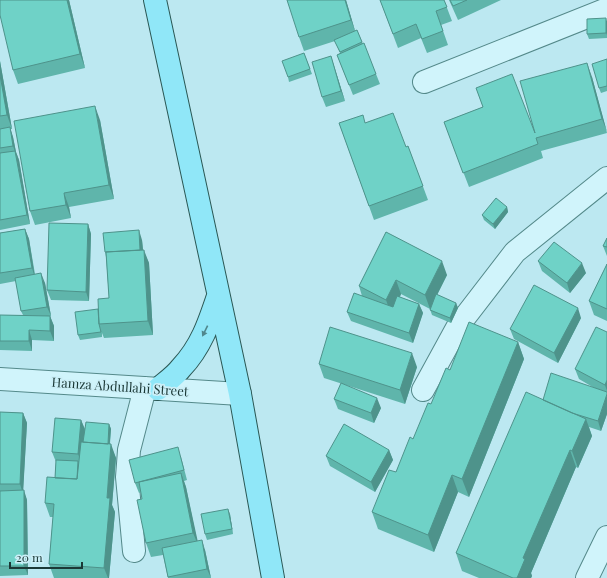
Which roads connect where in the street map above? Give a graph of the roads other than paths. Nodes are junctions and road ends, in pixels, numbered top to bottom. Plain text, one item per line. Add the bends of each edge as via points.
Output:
1 (155, 0) edge
2 (607, 9) edge
3 (424, 82) dead end
4 (607, 178) edge
5 (219, 295) junction
6 (0, 379) edge
7 (152, 388) junction
8 (423, 390) dead end
9 (240, 394) junction
10 (607, 537) edge
11 (134, 551) dead end
12 (274, 578) edge
13 (587, 578) edge

1 - 5 main road
2 - 3 street
4 - 8 street via 515,252 458,326
5 -> 7 main road via 208,327 196,349 181,368
5 - 9 main road
6 - 7 street, Hamza Abdullahi Street
7 - 9 street, Hamza Abdullahi Street
7 - 11 street via 129,450 127,477
9 - 12 main road
10 - 13 street

